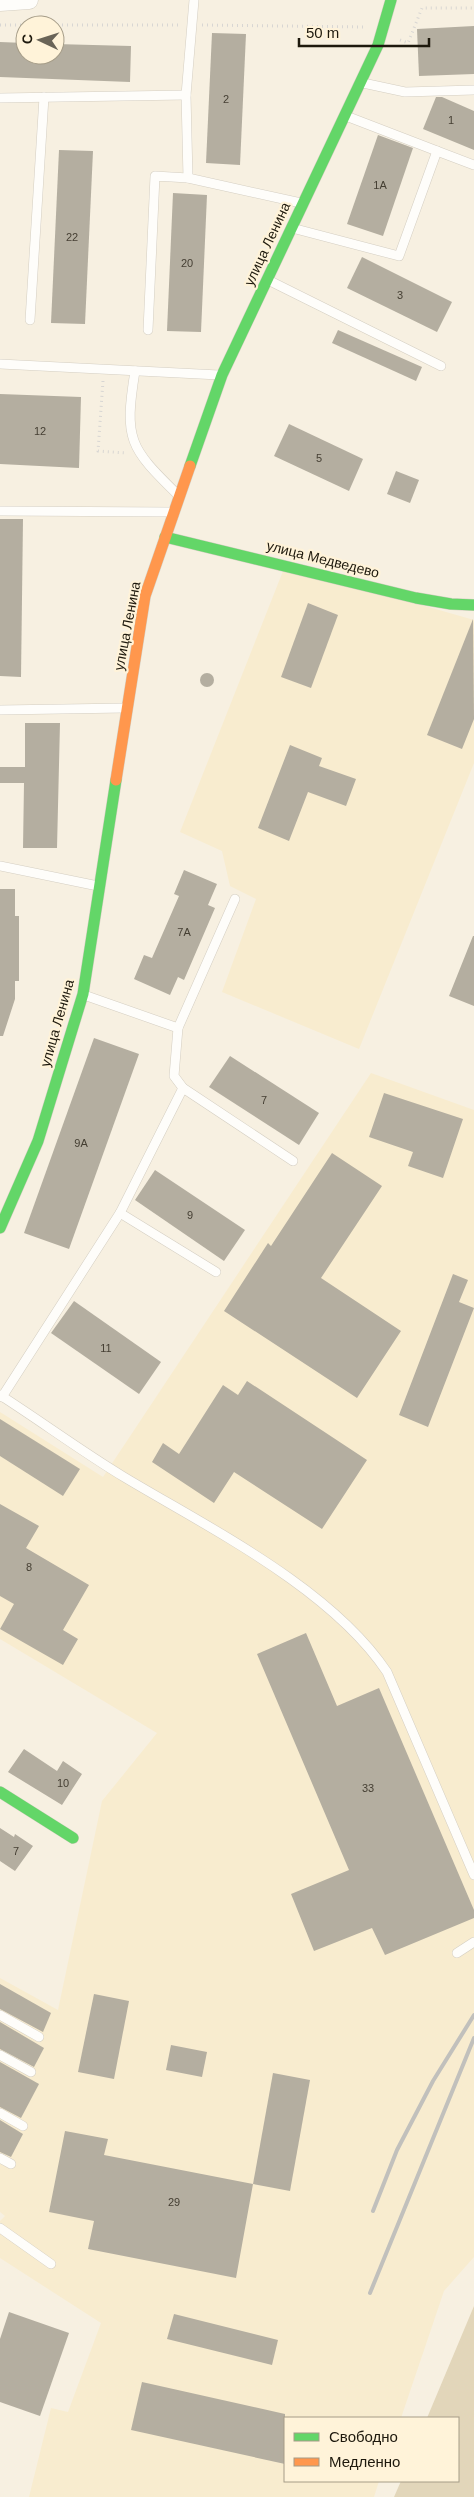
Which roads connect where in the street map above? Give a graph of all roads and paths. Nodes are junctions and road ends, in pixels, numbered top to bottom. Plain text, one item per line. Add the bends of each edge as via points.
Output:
1 (23, 0) edge
2 (29, 0) edge
3 (194, 0) edge
4 (391, 0) edge
5 (0, 2) edge
6 (474, 8) edge
7 (0, 25) edge
8 (15, 25) edge
9 (65, 25) edge
10 (192, 25) junction
11 (382, 34) junction
12 (360, 83) junction
13 (474, 90) edge
14 (186, 95) junction
15 (44, 97) junction
16 (0, 98) edge
17 (345, 116) junction
18 (436, 151) junction
19 (474, 164) edge
20 (188, 178) junction
21 (303, 203) junction
22 (292, 228) junction
23 (268, 280) junction
24 (30, 320) dead end
25 (148, 330) dead end
26 (0, 364) edge
27 (441, 366) dead end
28 (103, 369) junction
29 (134, 371) junction
30 (222, 376) junction
31 (139, 454) junction
32 (180, 497) junction
33 (0, 511) edge
34 (174, 512) junction
35 (166, 537) junction
36 (474, 605) edge
37 (128, 708) junction
38 (0, 710) edge
39 (0, 866) edge
40 (98, 886) junction
41 (234, 899) dead end
42 (83, 994) junction
43 (178, 1028) junction
44 (183, 1088) junction
45 (293, 1161) dead end
46 (120, 1213) junction
47 (0, 1228) edge
48 (216, 1272) dead end
49 (1, 1396) edge
50 (0, 1792) edge
51 (73, 1838) dead end
52 (474, 1875) edge
53 (474, 1942) edge
54 (457, 1953) dead end
55 (0, 2015) edge
56 (39, 2037) dead end
57 (0, 2055) edge
58 (31, 2072) dead end
59 (0, 2113) edge
60 (23, 2126) dead end
61 (0, 2158) edge
62 (11, 2164) dead end
63 (0, 2228) edge
64 (51, 2264) dead end

1 - 2 street
1 - 5 street
3 - 10 lane
4 - 11 street, улица Ленина
6 - 11 path via 422,8 408,43
7 - 8 path
9 - 10 path
10 - 11 path via 363,27
10 - 14 lane
11 - 12 street, улица Ленина
12 - 13 lane via 405,92
12 - 17 street, улица Ленина
14 - 15 lane
14 - 20 lane
15 - 16 lane
15 - 24 lane
17 - 18 lane
17 - 21 street, улица Ленина
18 - 19 lane
18 - 22 lane via 399,256
20 - 21 lane
20 - 25 lane via 155,176
21 - 22 street, улица Ленина
22 - 23 street, улица Ленина
23 - 27 lane
23 - 30 street, улица Ленина
26 - 28 lane
28 - 29 lane
28 - 31 path via 98,451
29 - 30 lane
29 - 31 lane via 129,406 131,434
30 - 32 street, улица Ленина
31 - 32 lane
32 - 34 street, улица Ленина
33 - 34 lane
34 - 35 street, улица Ленина
35 - 36 street, улица Медведево via 416,598
35 - 37 street, улица Ленина via 145,596
37 - 38 lane
37 - 40 street, улица Ленина
39 - 40 lane
40 - 42 street, улица Ленина
41 - 43 lane
42 - 43 lane
42 - 47 street, улица Ленина via 38,1141
43 - 44 lane via 174,1076
44 - 45 lane
44 - 46 lane
46 - 48 lane
46 - 49 lane
49 - 52 lane via 122,1476 233,1541 291,1580 359,1638 387,1672
50 - 51 street
53 - 54 lane
55 - 56 lane
57 - 58 lane
59 - 60 lane
61 - 62 lane
63 - 64 lane

